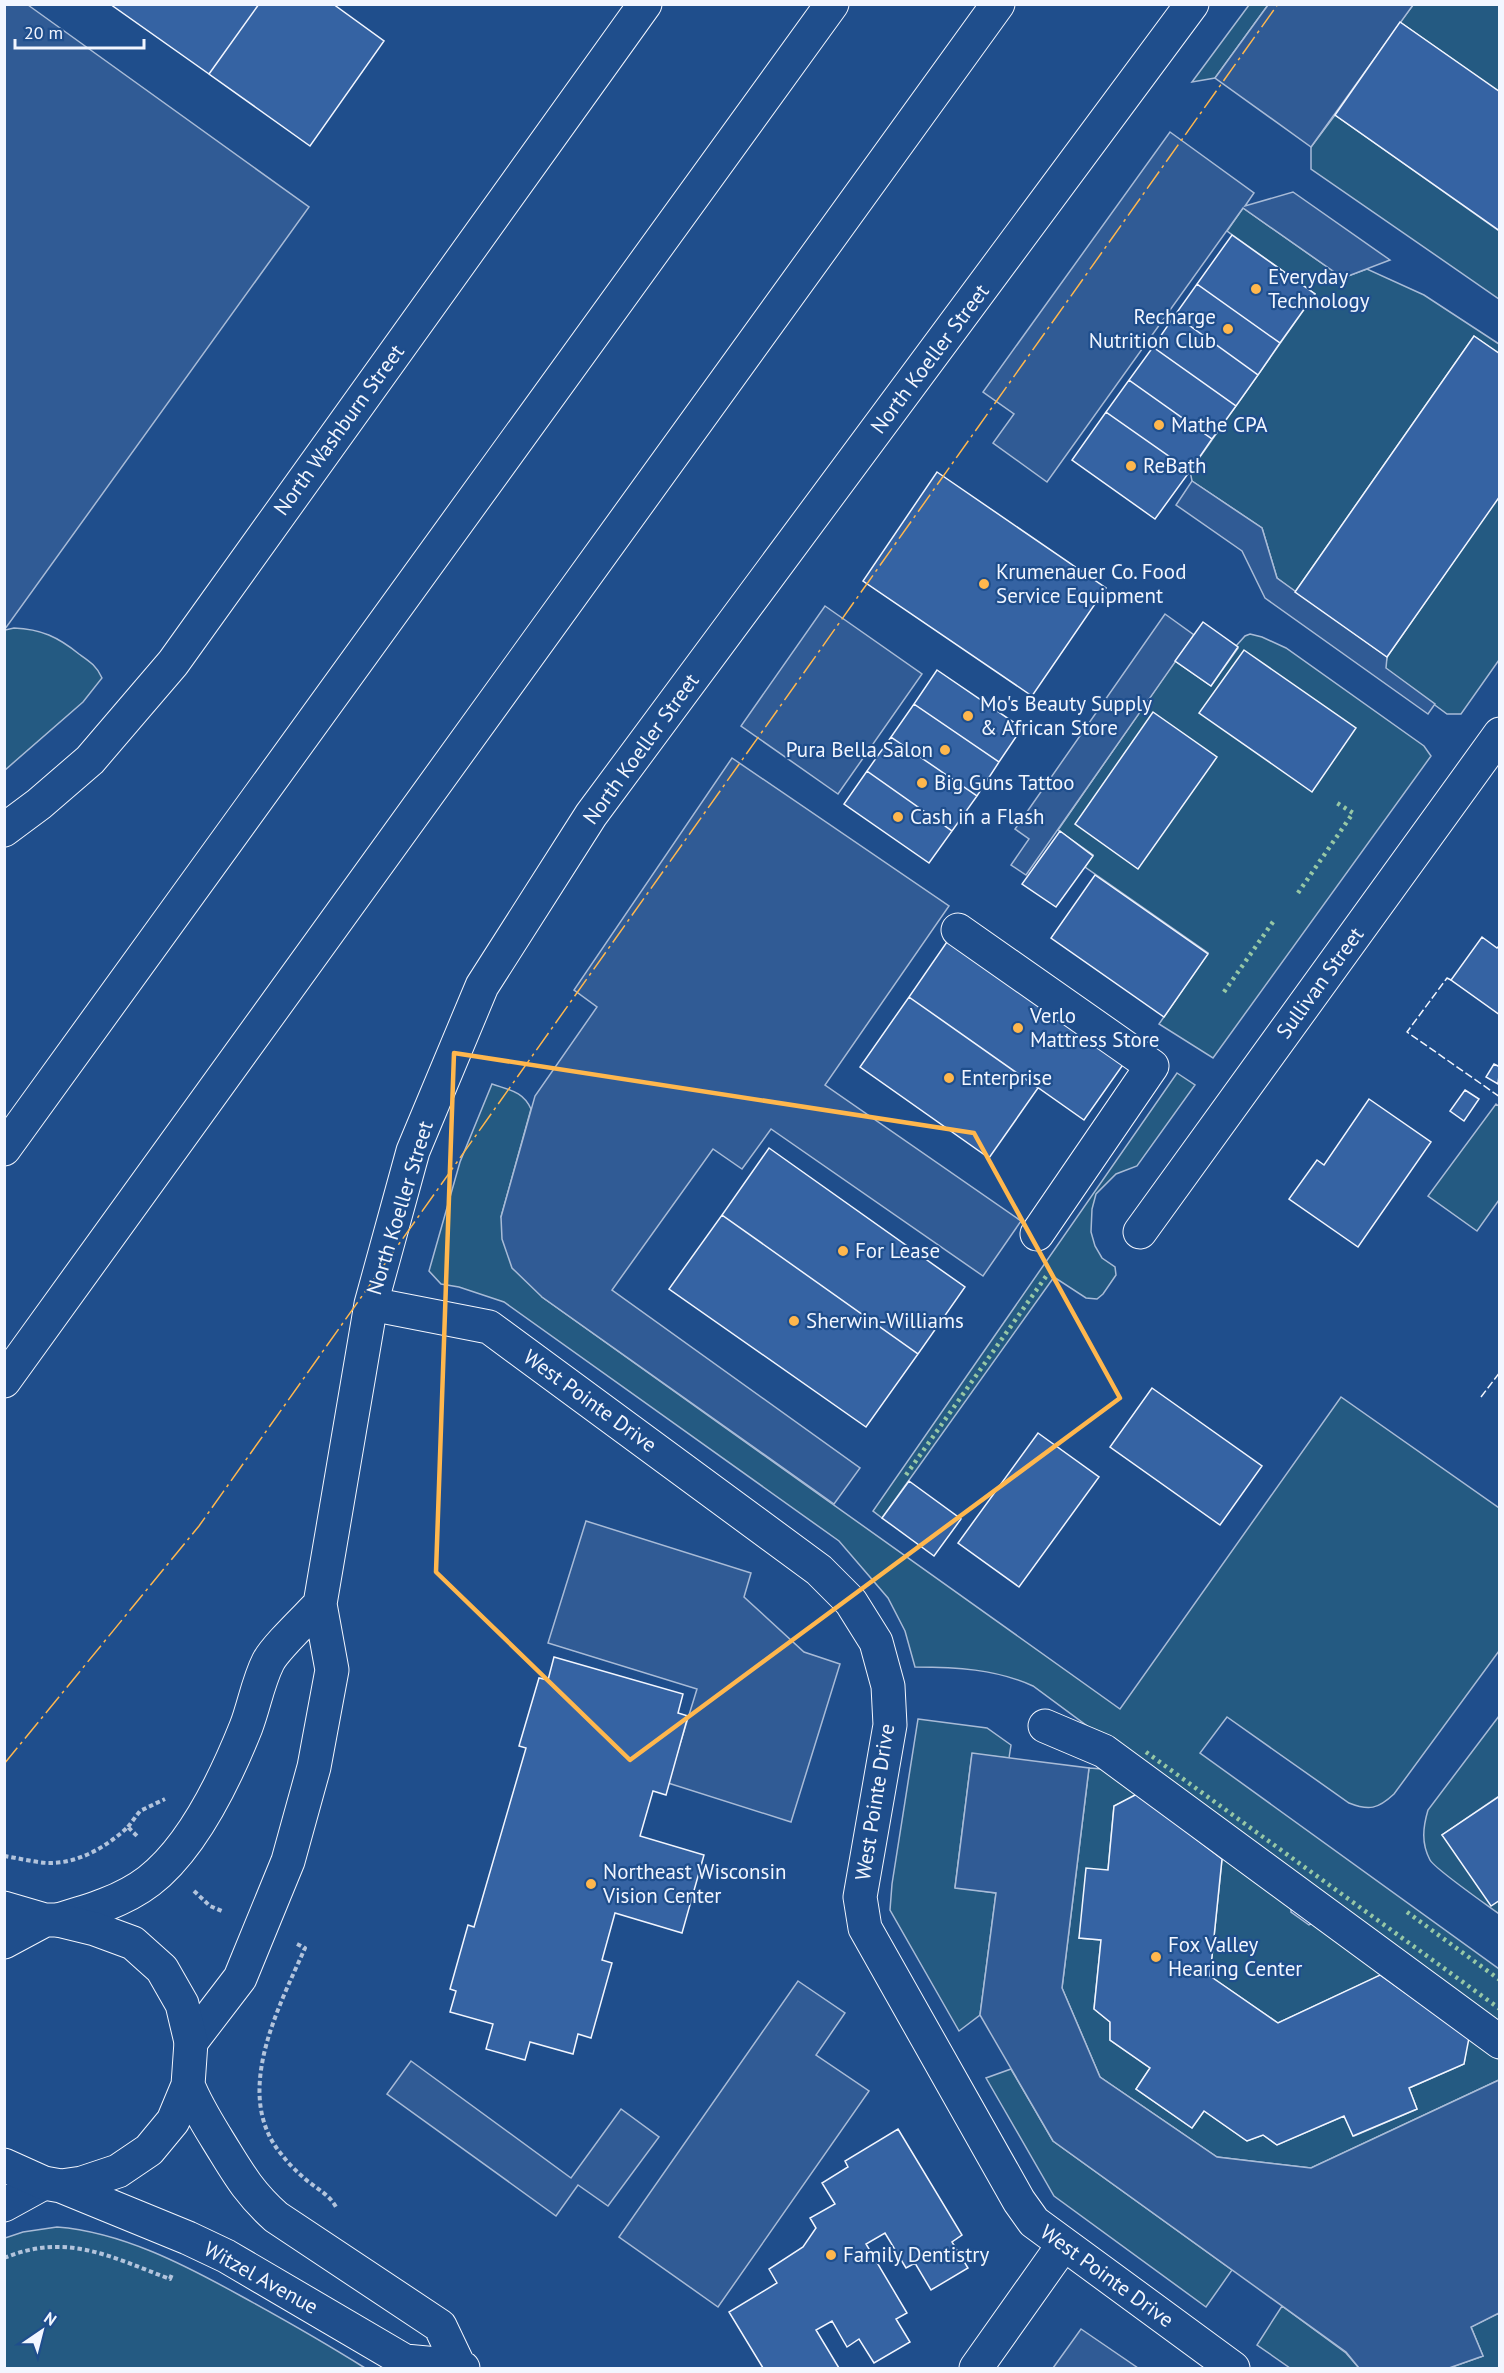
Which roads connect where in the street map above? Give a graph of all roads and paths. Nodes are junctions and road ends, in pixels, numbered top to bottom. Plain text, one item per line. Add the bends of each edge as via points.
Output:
1 (645, 4) edge
2 (832, 4) edge
3 (998, 4) edge
4 (1192, 4) edge
5 (1500, 734) edge
6 (4, 830) edge
7 (958, 930) dead end
8 (4, 1149) edge
9 (1140, 1232) dead end
10 (1037, 1234) dead end
11 (371, 1304) junction
12 (4, 1381) edge
13 (320, 1604) junction
14 (1046, 1726) dead end
15 (142, 1842) dead end
16 (4, 1856) edge
17 (187, 1885) dead end
18 (4, 1908) edge
19 (227, 1914) dead end
20 (51, 1920) junction
21 (289, 1941) dead end
22 (4, 1942) edge
23 (191, 2042) junction
24 (1500, 2042) edge
25 (188, 2085) junction
26 (4, 2165) edge
27 (53, 2185) junction
28 (333, 2200) dead end
29 (4, 2205) edge
30 (1063, 2245) junction
31 (4, 2258) edge
32 (170, 2279) dead end
33 (461, 2367) edge
34 (976, 2368) edge
35 (1233, 2368) edge

1 - 6 main road, North Washburn Street via 174,663 90,760
2 - 8 main road
3 - 12 main road
4 - 11 main road, North Koeller Street via 591,815 482,986 413,1151
5 - 9 main road, Sullivan Street
7 - 10 main road via 1152,1066
11 - 13 main road, North Koeller Street
11 - 30 main road, West Pointe Drive via 489,1327 819,1570 851,1602 876,1642 888,1686 890,1725 860,1897 865,1928 1019,2201 1034,2222
13 - 20 main road via 268,1660 227,1769 191,1834 172,1858 130,1893 88,1912
13 - 23 main road, North Koeller Street via 332,1670 314,1767 288,1861 240,1978
14 - 24 main road via 1104,1751
15 - 16 path via 128,1827 94,1852 67,1860 48,1863
17 - 19 path via 210,1906
18 - 20 main road
20 - 22 main road
20 - 23 main road via 133,1943 162,1970 182,2004
21 - 28 path via 305,1948 264,2047 259,2076 264,2123 279,2152
23 - 25 main road
25 - 27 main road via 173,2121 149,2150 118,2171 82,2183
25 - 33 main road, Witzel Avenue via 199,2113 256,2199 276,2217 440,2326
26 - 27 main road, Witzel Avenue
27 - 29 main road
27 - 33 main road, Witzel Avenue via 226,2256 405,2361
30 - 34 main road
30 - 35 main road, West Pointe Drive
31 - 32 path via 31,2248 67,2246 91,2250

